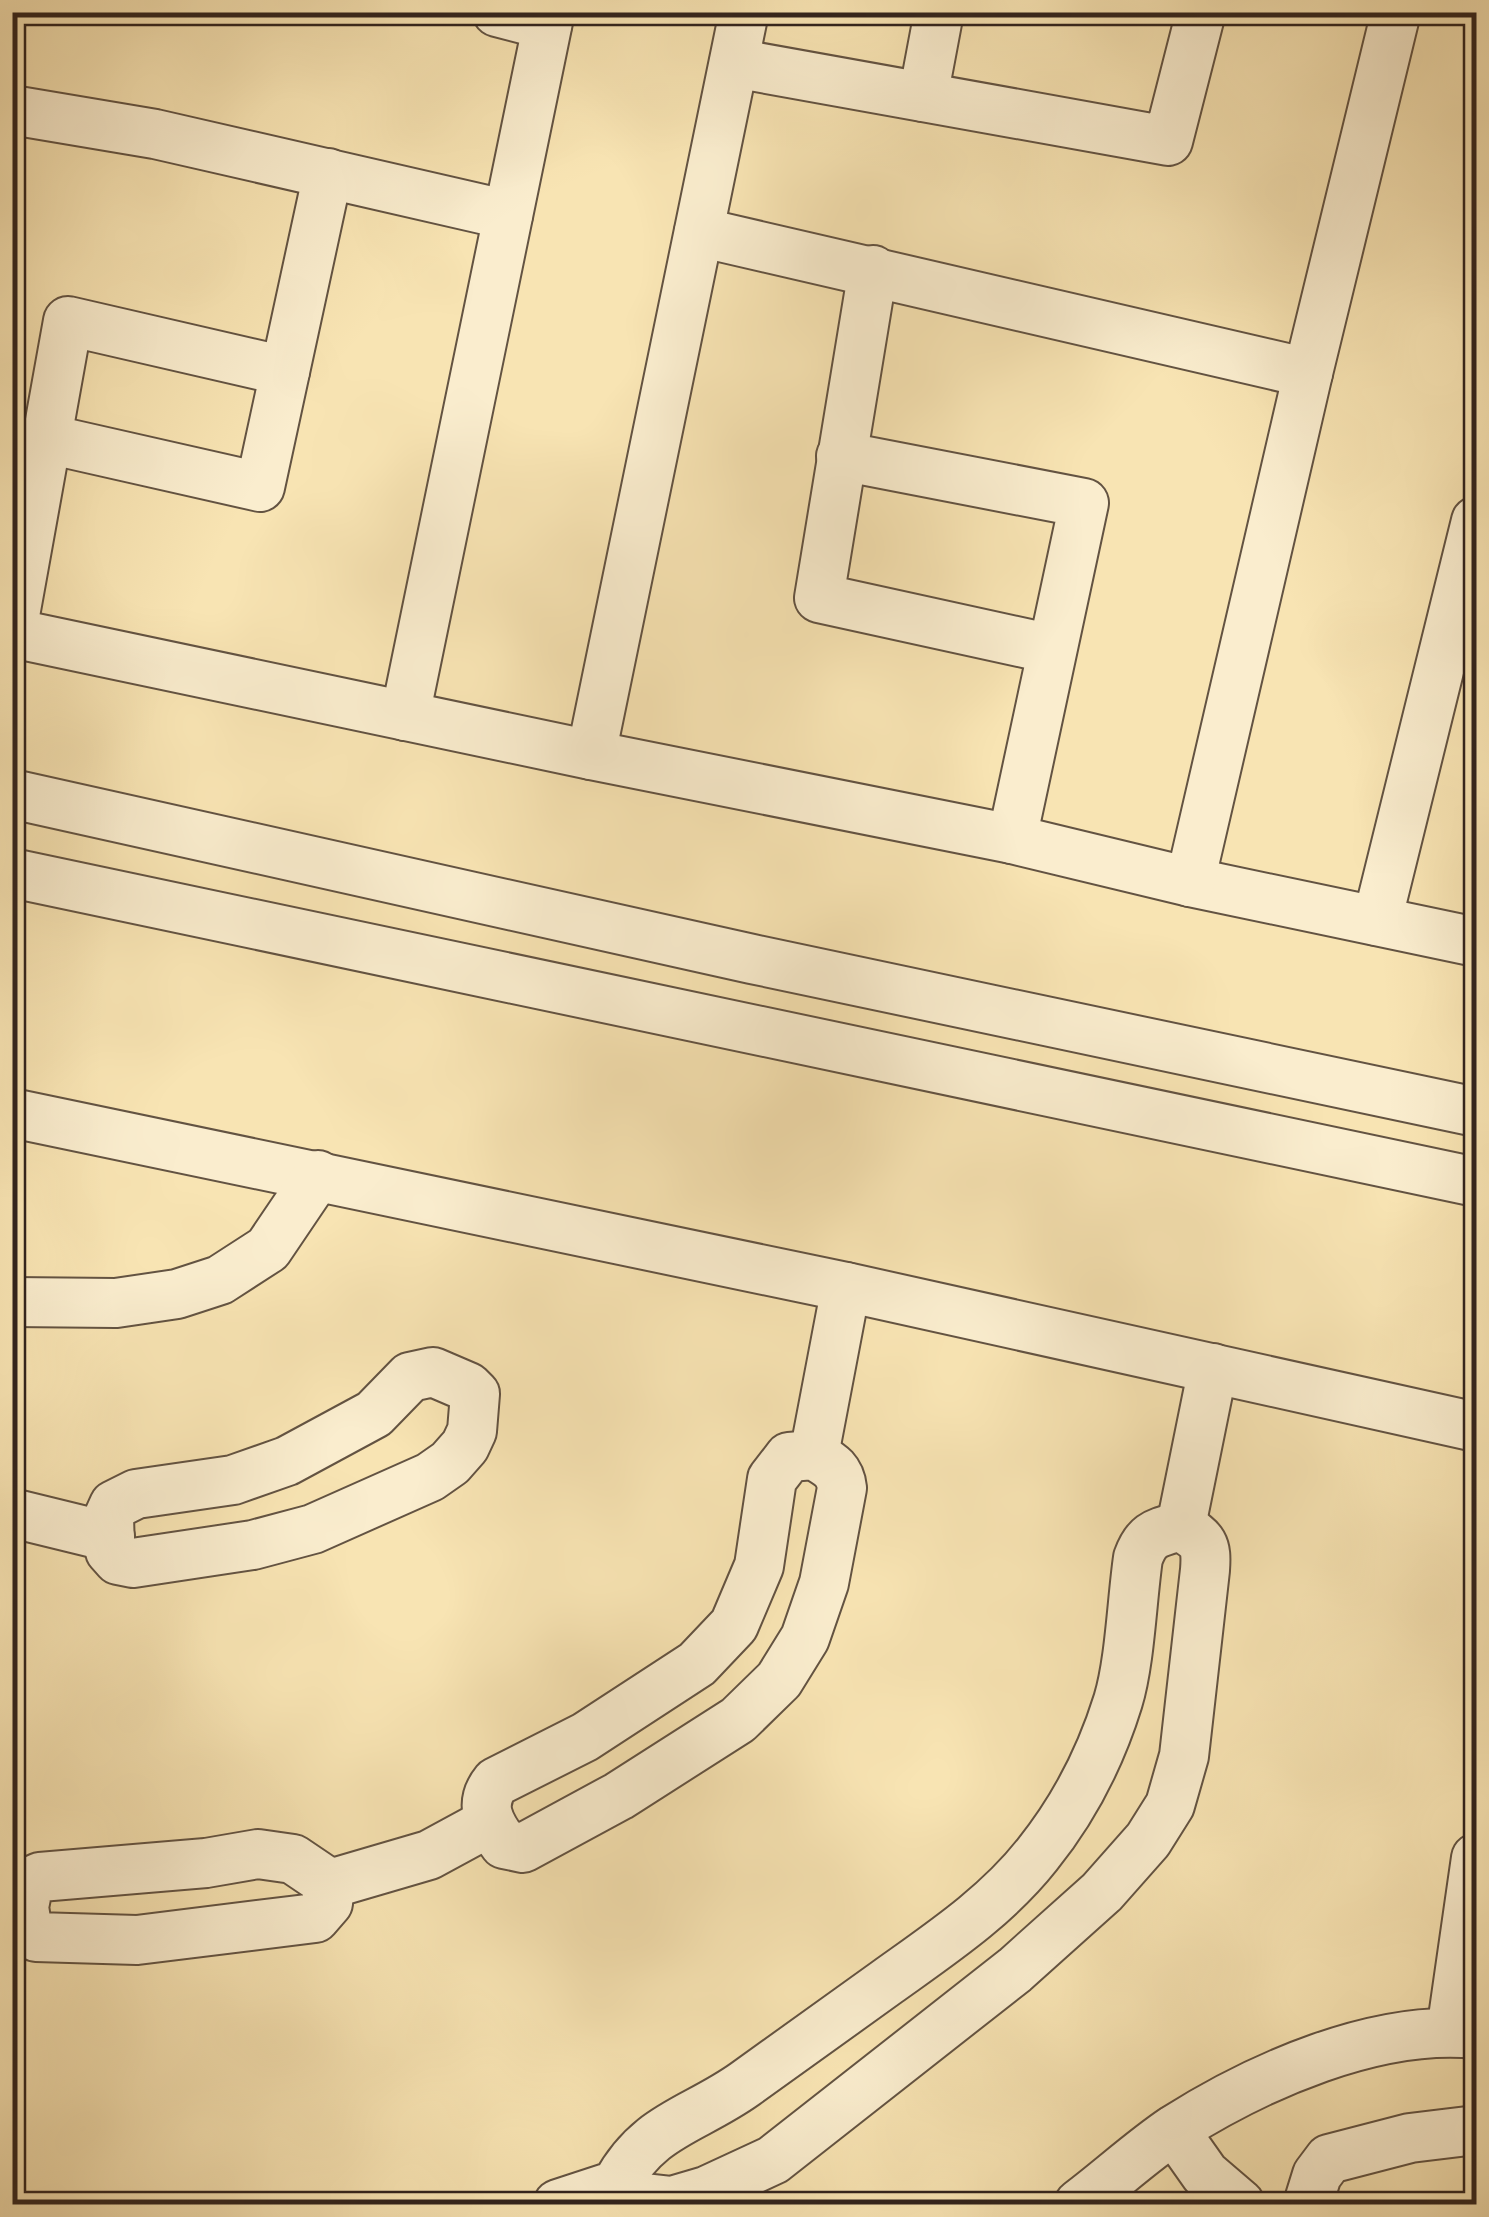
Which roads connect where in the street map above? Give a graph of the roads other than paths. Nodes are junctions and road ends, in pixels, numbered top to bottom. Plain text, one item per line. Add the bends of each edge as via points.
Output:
1 (496, 12) edge
2 (744, 12) edge
3 (940, 12) edge
4 (1201, 12) edge
5 (1396, 12) edge
6 (548, 19) edge
7 (734, 63) junction
8 (923, 97) junction
9 (12, 110) edge
10 (328, 173) junction
11 (508, 215) junction
12 (699, 232) junction
13 (873, 270) junction
14 (285, 371) junction
15 (1308, 372) junction
16 (48, 439) junction
17 (840, 456) junction
18 (1476, 521) edge
19 (12, 632) edge
20 (1052, 649) junction
21 (404, 716) junction
22 (591, 755) junction
23 (12, 794) edge
24 (1012, 840) junction
25 (12, 873) edge
26 (1190, 882) junction
27 (1377, 921) junction
28 (1476, 942) edge
29 (1476, 1112) edge
30 (12, 1113) edge
31 (318, 1176) junction
32 (1476, 1182) edge
33 (846, 1287) junction
34 (12, 1302) edge
35 (1213, 1368) junction
36 (1476, 1427) edge
37 (814, 1454) junction
38 (12, 1512) edge
39 (1181, 1526) junction
40 (110, 1536) junction
41 (488, 1822) junction
42 (1476, 1858) edge
43 (330, 1884) junction
44 (18, 1906) edge
45 (969, 1924) junction
46 (1015, 1970) junction
47 (1464, 2033) edge
48 (1174, 2130) junction
49 (1476, 2130) edge
50 (616, 2185) junction
51 (558, 2204) edge
52 (1079, 2204) edge
53 (1240, 2204) edge
54 (1308, 2204) edge

1 - 6 street
2 - 7 street
3 - 8 street
4 - 8 street via 1168,141
5 - 15 street
6 - 11 street
7 - 8 street
7 - 12 street
9 - 10 street
10 - 11 street
10 - 14 street
11 - 21 street
12 - 13 street
12 - 22 street
13 - 15 street
13 - 17 street
14 - 16 street via 260,487
14 - 16 street via 68,321
15 - 26 street
16 - 19 street
17 - 20 street via 819,598
17 - 20 street via 1084,502
18 - 27 street
19 - 21 street
20 - 24 street
21 - 22 street
22 - 24 street
23 - 29 street
24 - 26 street
25 - 32 street
26 - 27 street
27 - 28 street
30 - 31 street
31 - 33 street
31 - 34 street via 268,1249 220,1280 116,1303
33 - 35 street
33 - 37 street
35 - 36 street
35 - 39 street
37 - 41 street via 790,1457 772,1479 760,1566 734,1626 697,1664 584,1737 496,1782 486,1797
37 - 41 street via 835,1468 842,1488 824,1583 805,1638 779,1680 738,1720 523,1848 504,1844
38 - 40 street
39 - 45 street via 1144,1542 1119,1697 1074,1800 1035,1858
39 - 46 street via 1201,1540 1206,1553 1184,1756 1170,1805 1102,1892
40 - 40 street via 110,1551 133,1563 253,1546 312,1529 450,1463 472,1431 475,1394 433,1372 419,1373 374,1414 287,1460 234,1480 136,1494 114,1505
41 - 43 street via 428,1855
42 - 47 street
43 - 44 street via 293,1859 258,1854 40,1876 29,1882
43 - 44 street via 328,1903 314,1918 137,1940 36,1938
45 - 46 street
45 - 50 street via 732,2093 662,2130 628,2162
46 - 50 street via 773,2160 672,2201
47 - 48 street via 1398,2038 1324,2056 1263,2080
48 - 52 street
48 - 53 street via 1205,2174
49 - 54 street via 1328,2159
50 - 51 street

